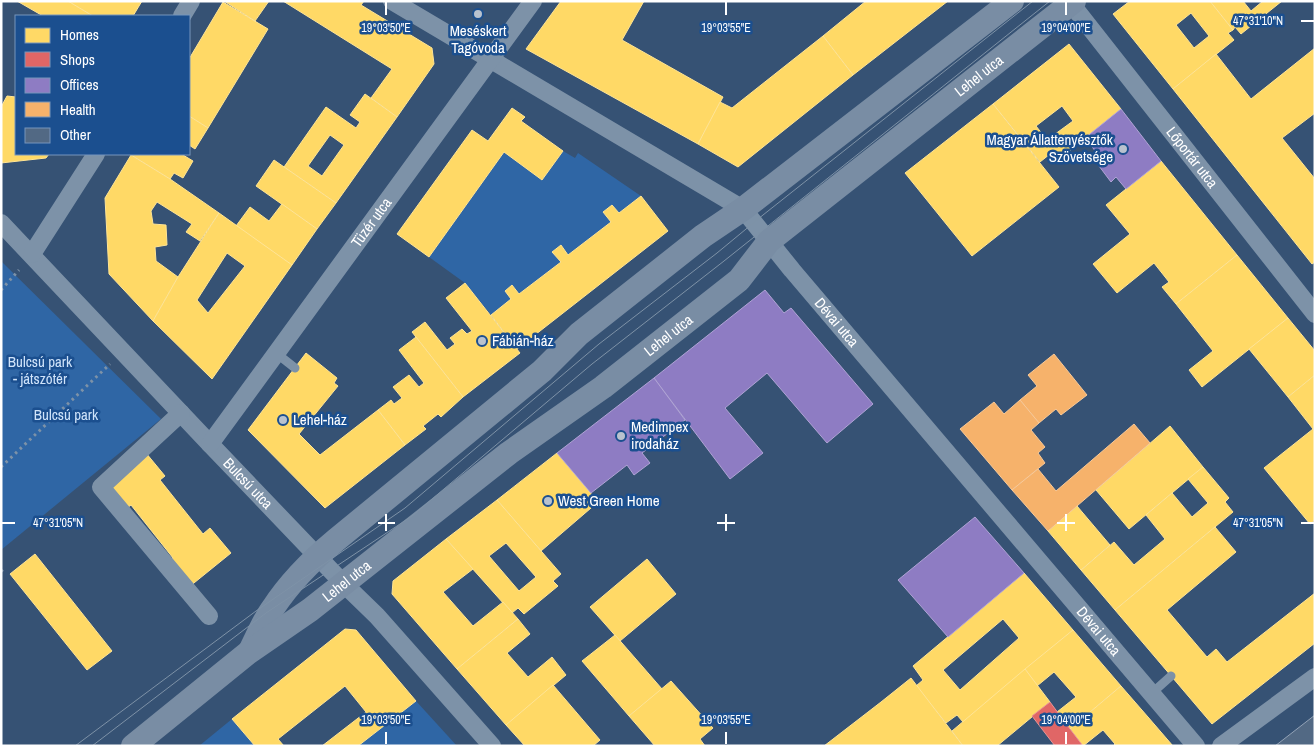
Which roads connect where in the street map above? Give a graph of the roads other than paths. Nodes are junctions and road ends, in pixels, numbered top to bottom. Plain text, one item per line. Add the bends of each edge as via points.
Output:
1 (191, 1) edge
2 (392, 1) edge
3 (533, 1) edge
4 (1012, 1) edge
5 (1071, 2) edge
6 (183, 15) edge
7 (489, 60) junction
8 (95, 155) edge
9 (743, 209) junction
10 (1, 223) edge
11 (769, 241) junction
12 (32, 254) junction
13 (1311, 302) edge
14 (276, 353) junction
15 (295, 368) dead end
16 (181, 413) junction
17 (210, 444) junction
18 (317, 556) junction
19 (343, 584) junction
20 (209, 616) dead end
21 (249, 652) junction
22 (1171, 676) dead end
23 (1315, 676) edge
24 (1152, 693) junction
25 (133, 746) edge
26 (492, 746) edge
27 (1196, 746) edge
28 (1221, 746) edge

1 - 6 street
2 - 7 street, Dévai utca
3 - 7 street, Tüzér utca
4 - 9 main road, Lehel utca
5 - 11 main road, Lehel utca
5 - 13 street, Lőportár utca
7 - 9 street, Dévai utca
7 - 14 street, Tüzér utca
8 - 12 street
9 - 11 street, Dévai utca
9 - 18 main road, Lehel utca via 703,236 579,334 542,371
10 - 12 street, Bulcsú utca
11 - 19 main road, Lehel utca via 739,280
11 - 24 street, Dévai utca
12 - 16 street, Bulcsú utca
14 - 15 lane
14 - 17 street, Tüzér utca
16 - 17 street, Bulcsú utca
16 - 20 street via 101,487
17 - 18 street, Bulcsú utca
18 - 19 street, Bulcsú utca
18 - 21 main road, Lehel utca via 285,591
19 - 21 main road, Lehel utca
19 - 26 street, Bulcsú utca via 377,616
21 - 25 main road, Lehel utca
22 - 24 lane
23 - 28 street
24 - 27 street, Dévai utca

